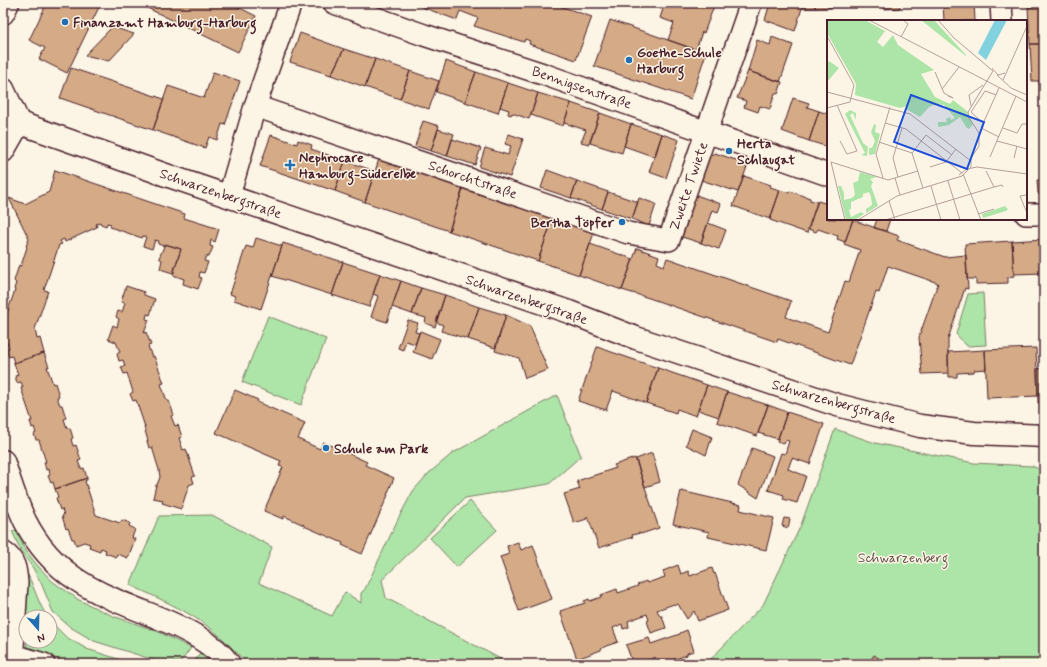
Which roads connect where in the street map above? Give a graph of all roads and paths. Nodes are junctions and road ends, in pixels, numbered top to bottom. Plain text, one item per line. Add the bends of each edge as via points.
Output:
1 (291, 3) edge
2 (334, 3) edge
3 (751, 3) edge
4 (1001, 3) edge
5 (5, 4) edge
6 (3, 13) edge
7 (1002, 20) edge
8 (3, 89) edge
9 (255, 106) junction
10 (11, 120) edge
11 (708, 131) junction
12 (3, 151) edge
13 (827, 174) edge
14 (229, 196) junction
15 (1027, 214) edge
16 (1044, 214) edge
17 (669, 240) joint
18 (1044, 436) edge
19 (3, 461) edge
20 (8, 556) edge
21 (12, 659) edge
22 (44, 664) edge
23 (229, 664) edge

1 - 9 street
2 - 11 street, Bennigsenstraße
3 - 11 street, Zweite Twiete
4 - 7 street
5 - 6 street
8 - 10 street
9 - 14 street
9 - 17 street, Schorchtstraße via 628,233
10 - 12 street
10 - 14 street, Schwarzenbergstraße
11 - 13 street, Bennigsenstraße
11 - 17 street, Zweite Twiete
14 - 18 street, Schwarzenbergstraße via 837,405 920,426 974,433
15 - 16 street
19 - 23 street via 26,522 55,563 91,589 185,630 216,650
20 - 21 street via 16,570 17,583
21 - 22 street

